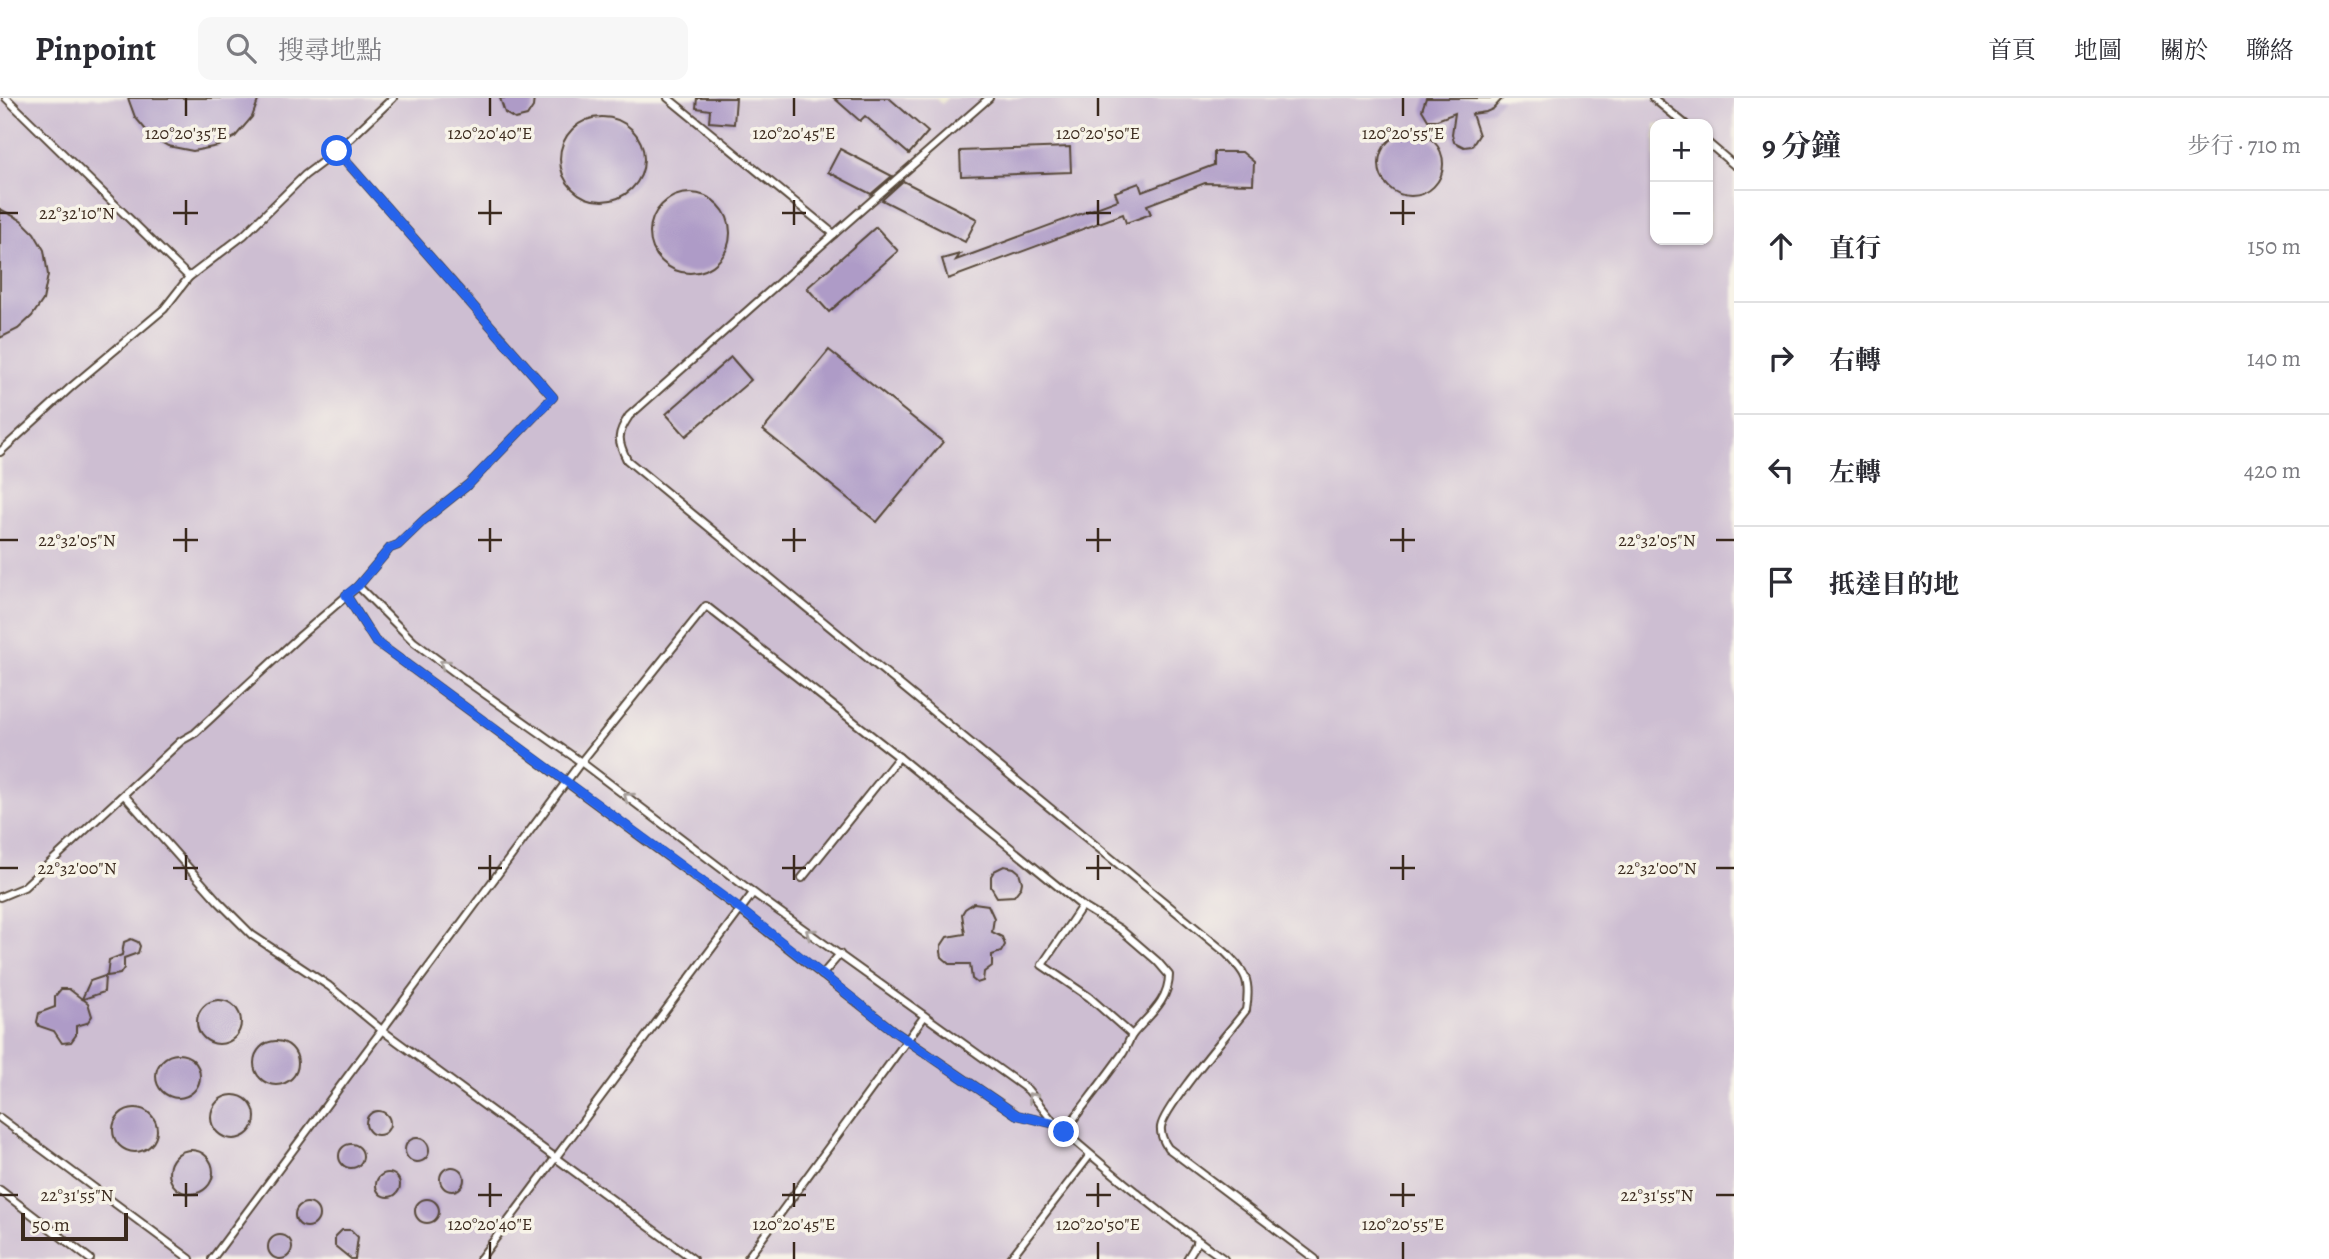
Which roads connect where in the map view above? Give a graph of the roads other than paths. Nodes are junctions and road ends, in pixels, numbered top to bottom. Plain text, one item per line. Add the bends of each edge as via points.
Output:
1 (6, 98) edge
2 (393, 98) edge
3 (668, 98) edge
4 (989, 98) edge
5 (1653, 98) edge
6 (1679, 119) edge
7 (1713, 148) edge
8 (337, 151) junction
9 (1734, 165) edge
10 (834, 233) junction
11 (189, 277) junction
12 (0, 452) edge
13 (358, 586) junction
14 (346, 595) junction
15 (899, 757) junction
16 (581, 762) junction
17 (566, 783) junction
18 (124, 795) junction
19 (802, 878) dead end
20 (753, 892) junction
21 (0, 897) edge
22 (1082, 906) junction
23 (740, 909) junction
24 (840, 954) junction
25 (822, 975) junction
26 (924, 1017) junction
27 (383, 1031) junction
28 (1132, 1035) junction
29 (908, 1040) junction
30 (0, 1118) edge
31 (1055, 1124) junction
32 (1064, 1132) junction
33 (1090, 1155) junction
34 (556, 1156) junction
35 (0, 1190) edge
36 (1198, 1241) junction
37 (90, 1259) edge
38 (190, 1259) edge
39 (212, 1259) edge
40 (480, 1259) edge
41 (693, 1259) edge
42 (747, 1259) edge
43 (1010, 1259) edge
44 (1187, 1259) edge
45 (1224, 1259) edge
46 (1315, 1259) edge

1 - 11 lane
2 - 8 lane
3 - 10 lane
4 - 10 lane
5 - 6 lane
7 - 9 lane
8 - 11 lane via 244,235
8 - 13 lane via 553,397 469,484 390,548
10 - 46 lane via 629,416 619,431 620,446 627,460 1244,971 1250,990 1246,1010 1172,1106 1161,1127 1163,1139 1168,1148
11 - 12 lane via 164,309
13 - 14 lane
16 -> 13 lane via 415,642
14 - 17 lane via 375,641
14 - 18 lane
15 - 16 lane via 706,606
15 - 19 lane
15 - 22 lane
16 - 17 lane
20 -> 16 lane
17 - 23 lane
17 - 27 lane
18 - 21 lane via 24,887
18 - 27 lane via 252,935 329,986
20 - 23 lane
24 -> 20 lane
22 - 28 lane via 1120,929 1169,975 1162,998
22 - 28 lane via 1042,965
23 - 25 lane
23 - 34 lane
24 - 25 lane
24 - 26 lane
25 - 29 lane
26 - 29 lane
31 -> 26 lane via 1028,1090
27 - 34 lane
27 - 39 lane
28 - 32 lane
29 - 31 lane via 1017,1115
29 - 42 lane
30 - 38 lane
31 - 32 lane
32 - 33 lane
33 - 36 lane
33 - 43 lane
34 - 40 lane
34 - 41 lane
35 - 37 lane
36 - 44 lane
36 - 45 lane

